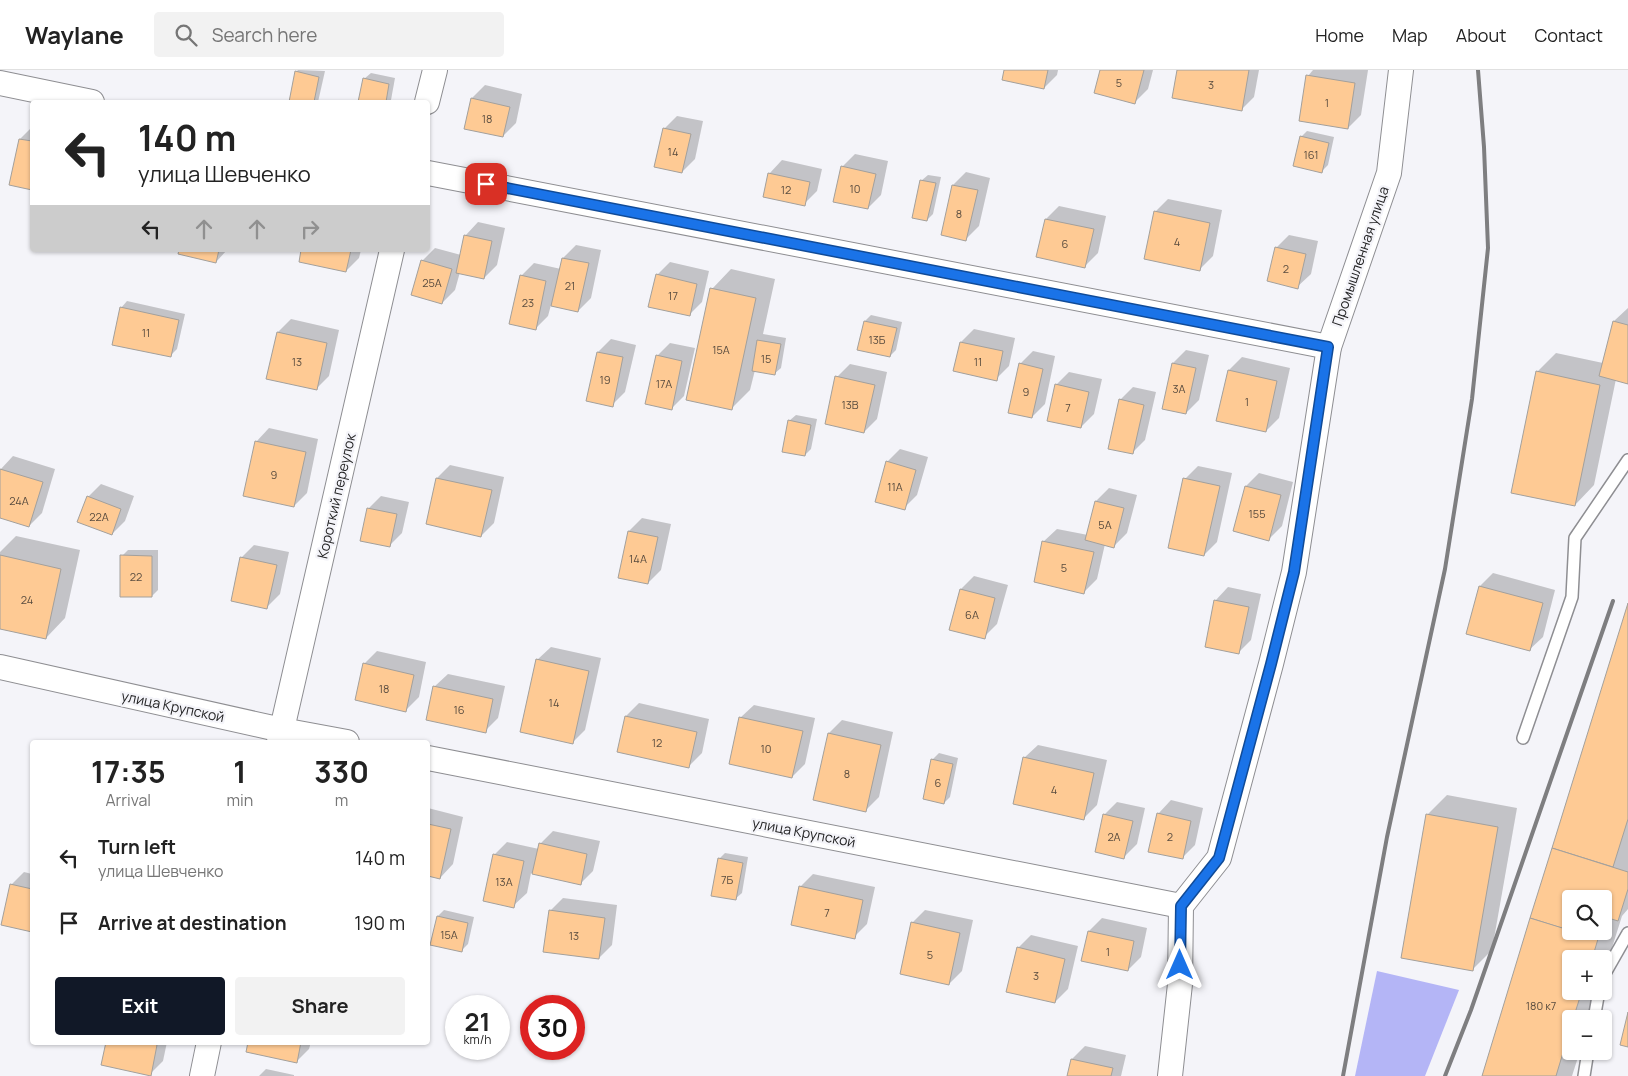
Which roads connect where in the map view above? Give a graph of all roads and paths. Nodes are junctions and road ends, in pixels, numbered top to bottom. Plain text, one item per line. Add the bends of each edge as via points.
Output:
1 (434, 70) edge
2 (1396, 71) edge
3 (0, 83) edge
4 (82, 100) edge
5 (427, 100) edge
6 (430, 173) edge
7 (392, 252) edge
8 (1328, 347) junction
9 (1628, 460) edge
10 (0, 667) edge
11 (281, 736) edge
12 (1524, 738) dead end
13 (325, 740) edge
14 (430, 758) edge
15 (1181, 906) junction
16 (1628, 933) edge
17 (1612, 961) edge
18 (208, 1045) edge
19 (1587, 1060) edge
20 (202, 1076) edge
21 (1170, 1076) edge
22 (1584, 1076) edge

1 - 5 street
2 - 8 street, Промышленная улица via 1389,172
3 - 4 street
6 - 8 street
7 - 11 street, Короткий переулок
8 - 15 street, Промышленная улица via 1294,572 1267,682 1219,858
9 - 12 lane via 1575,538 1572,596
10 - 11 street, улица Крупской
11 - 13 street, улица Крупской
14 - 15 street, улица Крупской
15 - 21 street via 1180,984
16 - 17 lane
18 - 20 street
19 - 22 lane

